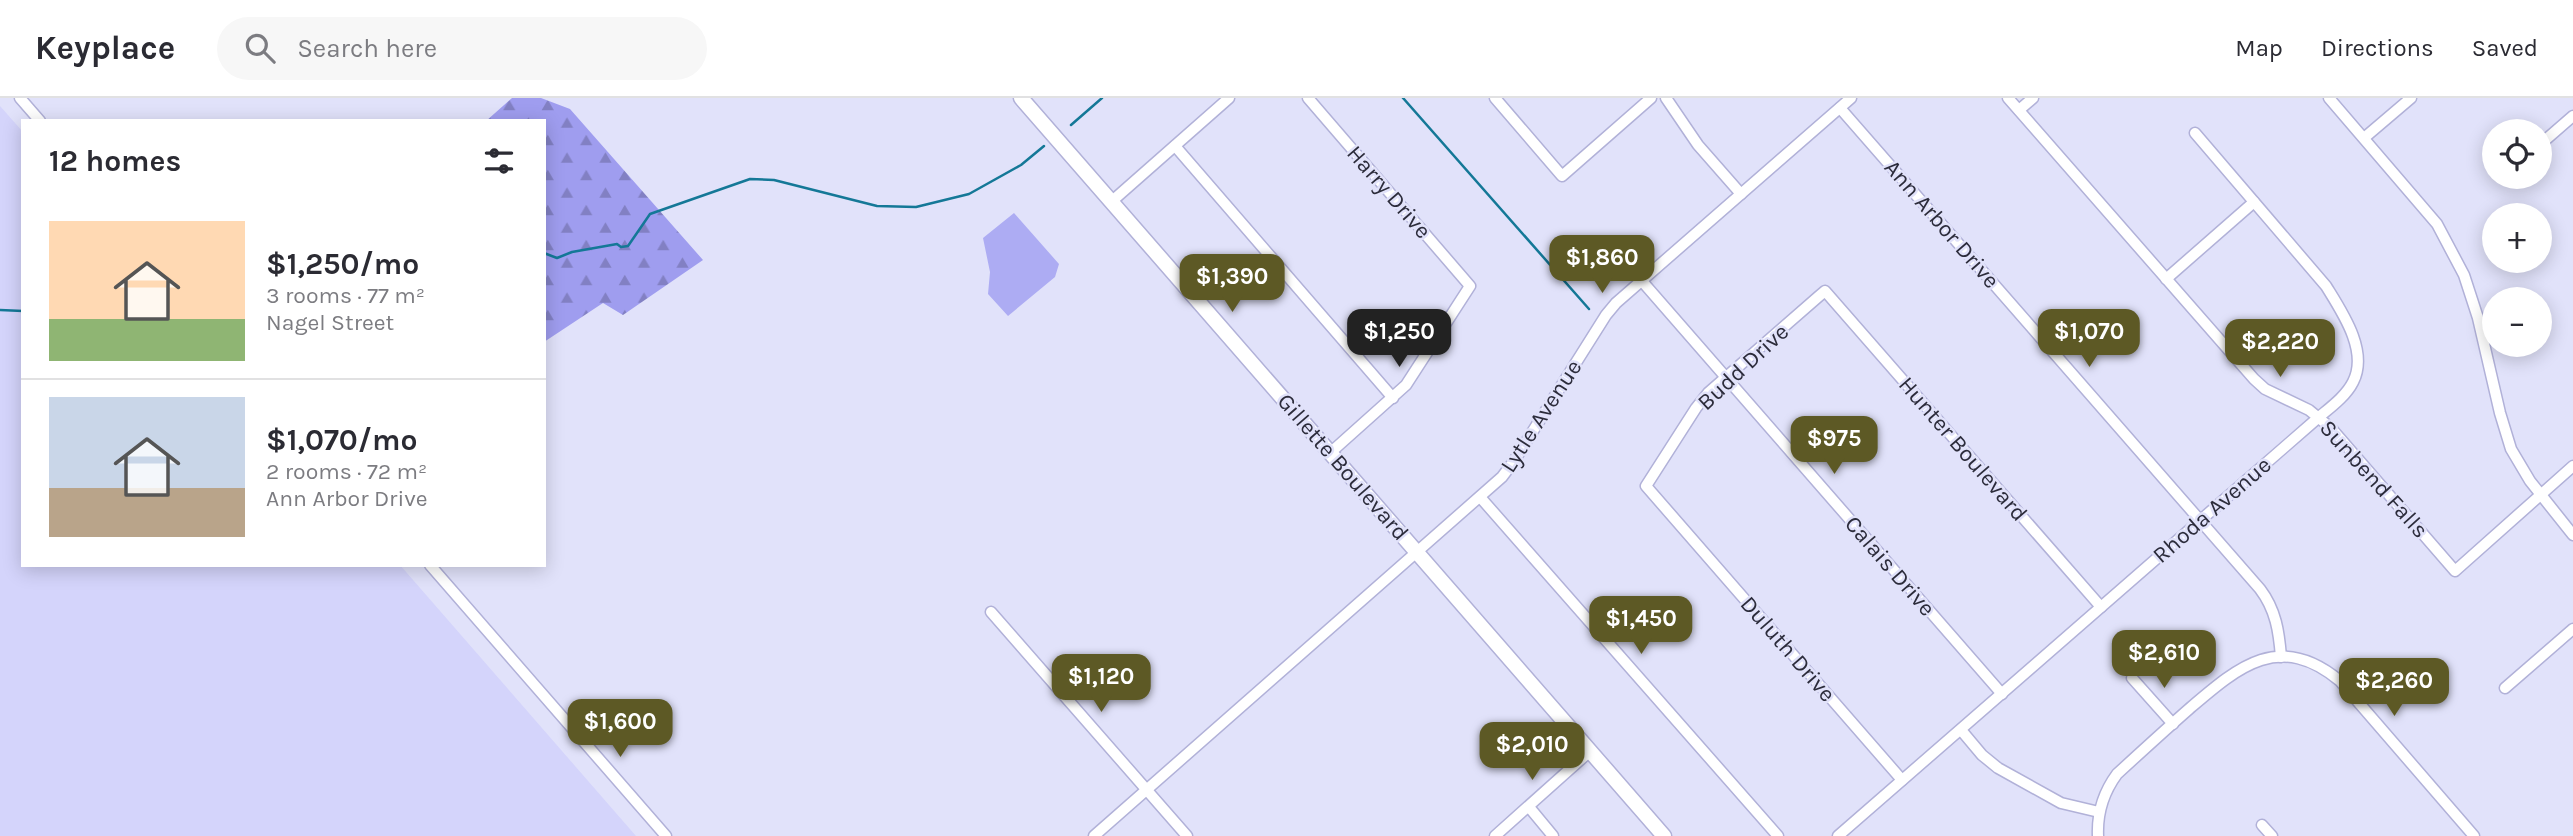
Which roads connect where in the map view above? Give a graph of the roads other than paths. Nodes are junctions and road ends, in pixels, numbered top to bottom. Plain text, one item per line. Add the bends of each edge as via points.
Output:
1 (20, 98) edge
2 (1021, 98) edge
3 (1229, 98) edge
4 (1308, 98) edge
5 (1494, 98) edge
6 (1651, 98) edge
7 (1666, 98) edge
8 (1851, 98) edge
9 (2008, 98) edge
10 (2032, 98) edge
11 (2329, 98) edge
12 (2411, 98) edge
13 (1840, 108) junction
14 (2019, 110) junction
15 (2573, 116) edge
16 (38, 119) edge
17 (2194, 133) dead end
18 (2552, 134) edge
19 (2364, 138) junction
20 (1175, 146) junction
21 (1741, 194) junction
22 (1111, 202) junction
23 (2254, 202) junction
24 (2166, 279) junction
25 (1641, 280) junction
26 (1825, 291) joint
27 (1727, 377) junction
28 (1393, 398) junction
29 (2319, 417) junction
30 (1330, 453) junction
31 (2573, 466) edge
32 (1646, 486) joint
33 (2540, 494) junction
34 (1480, 497) junction
35 (2200, 520) junction
36 (2573, 534) edge
37 (1418, 552) junction
38 (432, 567) edge
39 (2101, 607) junction
40 (991, 612) dead end
41 (2573, 629) edge
42 (2281, 657) junction
43 (2132, 678) dead end
44 (2505, 688) dead end
45 (2002, 694) junction
46 (2173, 724) junction
47 (1961, 730) junction
48 (1589, 752) junction
49 (1902, 780) junction
50 (1147, 790) junction
51 (1529, 807) junction
52 (2099, 812) junction
53 (2262, 825) dead end
54 (666, 836) edge
55 (1094, 836) edge
56 (1187, 836) edge
57 (1495, 836) edge
58 (1553, 836) edge
59 (1664, 836) edge
60 (1778, 836) edge
61 (1838, 836) edge
62 (2098, 836) edge
63 (2272, 836) edge
64 (2474, 836) edge

1 - 16 street
2 - 22 main road, Gillette Boulevard
3 - 20 street
4 - 28 street, Harry Drive via 1470,286 1416,373
5 - 6 street via 1562,176
7 - 21 street via 1698,145
8 - 13 street, Lytle Avenue
9 - 14 street, Sunbend Falls
10 - 14 street
11 - 19 street
12 - 19 street
13 - 21 street, Lytle Avenue
13 - 35 street, Ann Arbor Drive
14 - 24 street, Sunbend Falls
15 - 18 street
17 - 23 street, Rhoda Avenue
19 - 33 street via 2418,199 2455,257 2478,318 2505,431
20 - 22 street
20 - 28 street
21 - 25 street, Lytle Avenue
22 - 30 main road, Gillette Boulevard
23 - 24 street
23 - 29 street, Rhoda Avenue via 2326,286 2354,342 2357,368 2353,382
24 - 29 street, Sunbend Falls via 2265,389
25 - 27 street, Calais Drive
25 - 34 street, Lytle Avenue via 1606,315 1510,468
26 - 27 street, Budd Drive
26 - 39 street, Hunter Boulevard
27 - 32 street, Budd Drive via 1696,408
27 - 45 street, Calais Drive
28 - 30 street
29 - 33 street, Sunbend Falls via 2455,571
29 - 35 street, Rhoda Avenue
30 - 37 main road, Gillette Boulevard
31 - 33 street, Sunbend Falls
32 - 49 street, Duluth Drive
33 - 36 street
34 - 37 street, Lytle Avenue
34 - 60 street
35 - 39 street, Rhoda Avenue
35 - 42 street, Ann Arbor Drive via 2270,604
37 - 48 main road, Gillette Boulevard
37 - 50 street, Lytle Avenue
38 - 54 street
39 - 45 street, Rhoda Avenue
40 - 50 street
41 - 44 street
42 - 46 street via 2256,661 2232,673
42 - 64 street via 2309,662 2340,681
43 - 46 street
45 - 47 street, Rhoda Avenue
46 - 52 street via 2117,774
47 - 49 street, Rhoda Avenue
47 - 52 street via 1998,768 2061,803
48 - 51 street
48 - 59 main road, Gillette Boulevard
49 - 61 street, Rhoda Avenue
50 - 55 street, Lytle Avenue
50 - 56 street
51 - 57 street
51 - 58 street
52 - 62 street
53 - 63 street

